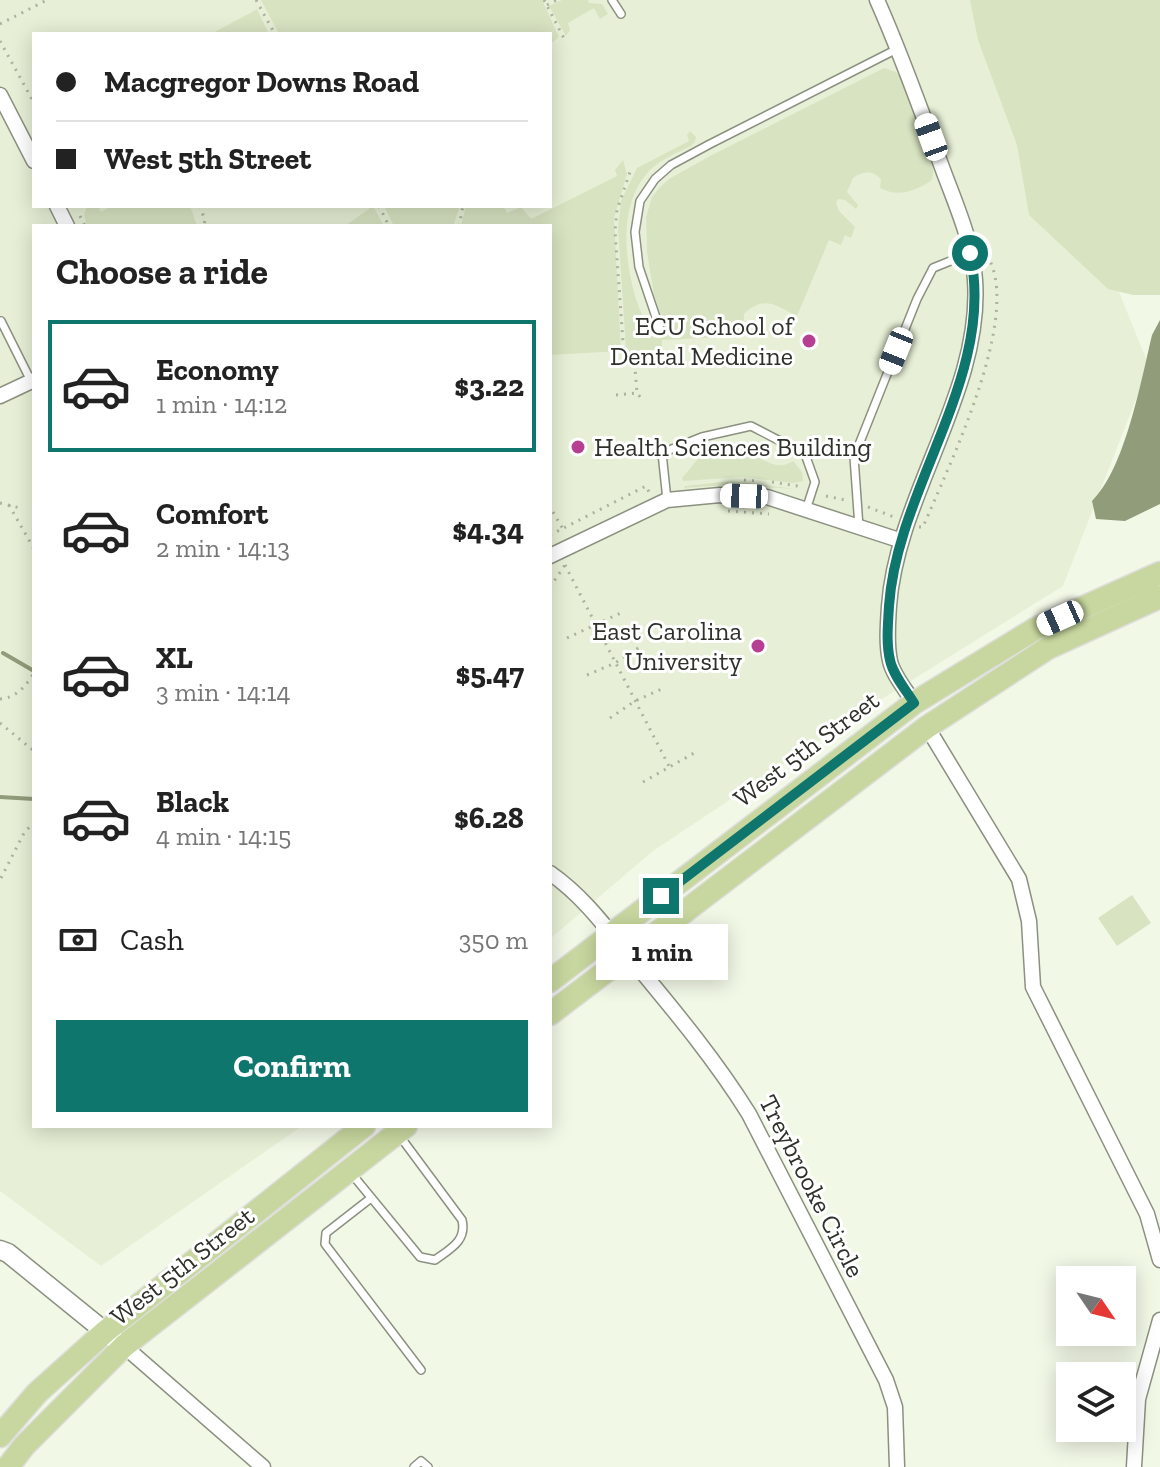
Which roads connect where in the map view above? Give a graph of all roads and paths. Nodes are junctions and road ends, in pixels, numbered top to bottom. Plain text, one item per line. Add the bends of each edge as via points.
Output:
1 (47, 0) edge
2 (256, 0) edge
3 (544, 0) edge
4 (557, 0) edge
5 (612, 0) edge
6 (877, 0) edge
7 (547, 5) junction
8 (621, 14) dead end
9 (0, 24) edge
10 (274, 32) edge
11 (0, 41) edge
12 (566, 42) dead end
13 (899, 48) junction
14 (0, 95) edge
15 (32, 99) edge
16 (32, 157) edge
17 (631, 169) dead end
18 (970, 253) junction
19 (1, 321) edge
20 (660, 329) dead end
21 (624, 356) junction
22 (634, 356) junction
23 (616, 357) dead end
24 (640, 358) dead end
25 (32, 381) edge
26 (637, 393) junction
27 (616, 395) dead end
28 (0, 396) edge
29 (641, 398) dead end
30 (649, 492) dead end
31 (826, 496) dead end
32 (667, 500) junction
33 (847, 501) dead end
34 (0, 503) edge
35 (9, 505) junction
36 (20, 508) dead end
37 (806, 510) junction
38 (723, 511) dead end
39 (553, 512) dead end
40 (779, 514) dead end
41 (859, 527) junction
42 (563, 529) junction
43 (552, 535) edge
44 (899, 540) junction
45 (32, 545) edge
46 (558, 558) edge
47 (577, 560) dead end
48 (1160, 573) edge
49 (552, 580) edge
50 (1160, 597) edge
51 (625, 611) dead end
52 (596, 625) junction
53 (567, 638) dead end
54 (643, 645) dead end
55 (615, 663) junction
56 (587, 675) dead end
57 (32, 676) edge
58 (664, 688) dead end
59 (0, 699) edge
60 (635, 701) junction
61 (914, 703) junction
62 (610, 718) dead end
63 (0, 723) edge
64 (927, 727) junction
65 (32, 749) edge
66 (696, 752) dead end
67 (669, 766) junction
68 (643, 782) dead end
69 (32, 824) edge
70 (552, 874) edge
71 (1, 878) edge
72 (611, 933) junction
73 (627, 953) junction
74 (552, 979) edge
75 (552, 1012) edge
76 (361, 1128) edge
77 (402, 1130) edge
78 (349, 1171) junction
79 (371, 1198) junction
80 (0, 1233) edge
81 (4, 1252) edge
82 (1160, 1260) edge
83 (1160, 1320) edge
84 (106, 1331) junction
85 (124, 1346) junction
86 (421, 1370) dead end
87 (0, 1436) edge
88 (8, 1467) edge
89 (263, 1467) edge
90 (414, 1467) edge
91 (428, 1467) edge
92 (897, 1467) edge
93 (1134, 1467) edge

1 - 9 path
2 - 10 path
3 - 7 path
4 - 7 path
5 - 8 lane
6 - 13 street
7 - 12 path
11 - 15 path
13 - 18 street
13 - 20 lane via 671,165 655,179 640,201 635,232 639,267
14 - 16 street
17 - 21 path via 615,231
18 - 41 lane via 933,268 900,342 854,457
18 - 44 street via 973,326 959,385
19 - 25 lane
21 - 22 path
21 - 23 path
22 - 24 path
22 - 26 path
25 - 28 street
26 - 27 path
26 - 29 path
30 - 42 path via 646,486
31 - 33 path
32 - 37 street via 767,497
32 - 37 lane via 662,453 751,426 805,454 815,482
32 - 46 street
34 - 35 path
35 - 36 path
35 - 45 path
37 - 41 street
38 - 40 path
39 - 42 path
41 - 44 street
42 - 43 path
44 - 61 street via 890,582 890,663
46 - 47 path
46 - 49 path
46 - 52 path
48 - 61 main road, West 5th Street via 1035,629
50 - 64 main road, West 5th Street via 1048,648
51 - 52 path
52 - 53 path
52 - 55 path
54 - 55 path
55 - 56 path
55 - 60 path
57 - 59 path via 27,685
58 - 60 path
60 - 62 path
60 - 67 path
61 - 72 main road, West 5th Street
63 - 65 path
64 - 73 main road, West 5th Street
64 - 82 street via 1019,879 1029,921 1033,987 1147,1214
66 - 67 path
67 - 68 path
69 - 71 path
70 - 72 street, Treybrooke Circle via 575,890
72 - 73 street, Treybrooke Circle
72 - 74 main road, West 5th Street
73 - 75 main road, West 5th Street
73 - 92 street, Treybrooke Circle via 723,1073 749,1114 886,1380 895,1407
76 - 84 main road, West 5th Street
77 - 78 main road, West 5th Street
77 - 79 lane via 462,1220 462,1236 435,1260 420,1257
78 - 79 lane
78 - 85 main road, West 5th Street
79 - 86 lane via 326,1233 325,1244
80 - 81 street
81 - 84 street
83 - 93 street via 1138,1399
84 - 85 street
84 - 87 main road, West 5th Street via 37,1393
85 - 88 main road, West 5th Street
85 - 89 street
90 - 91 lane via 421,1461

